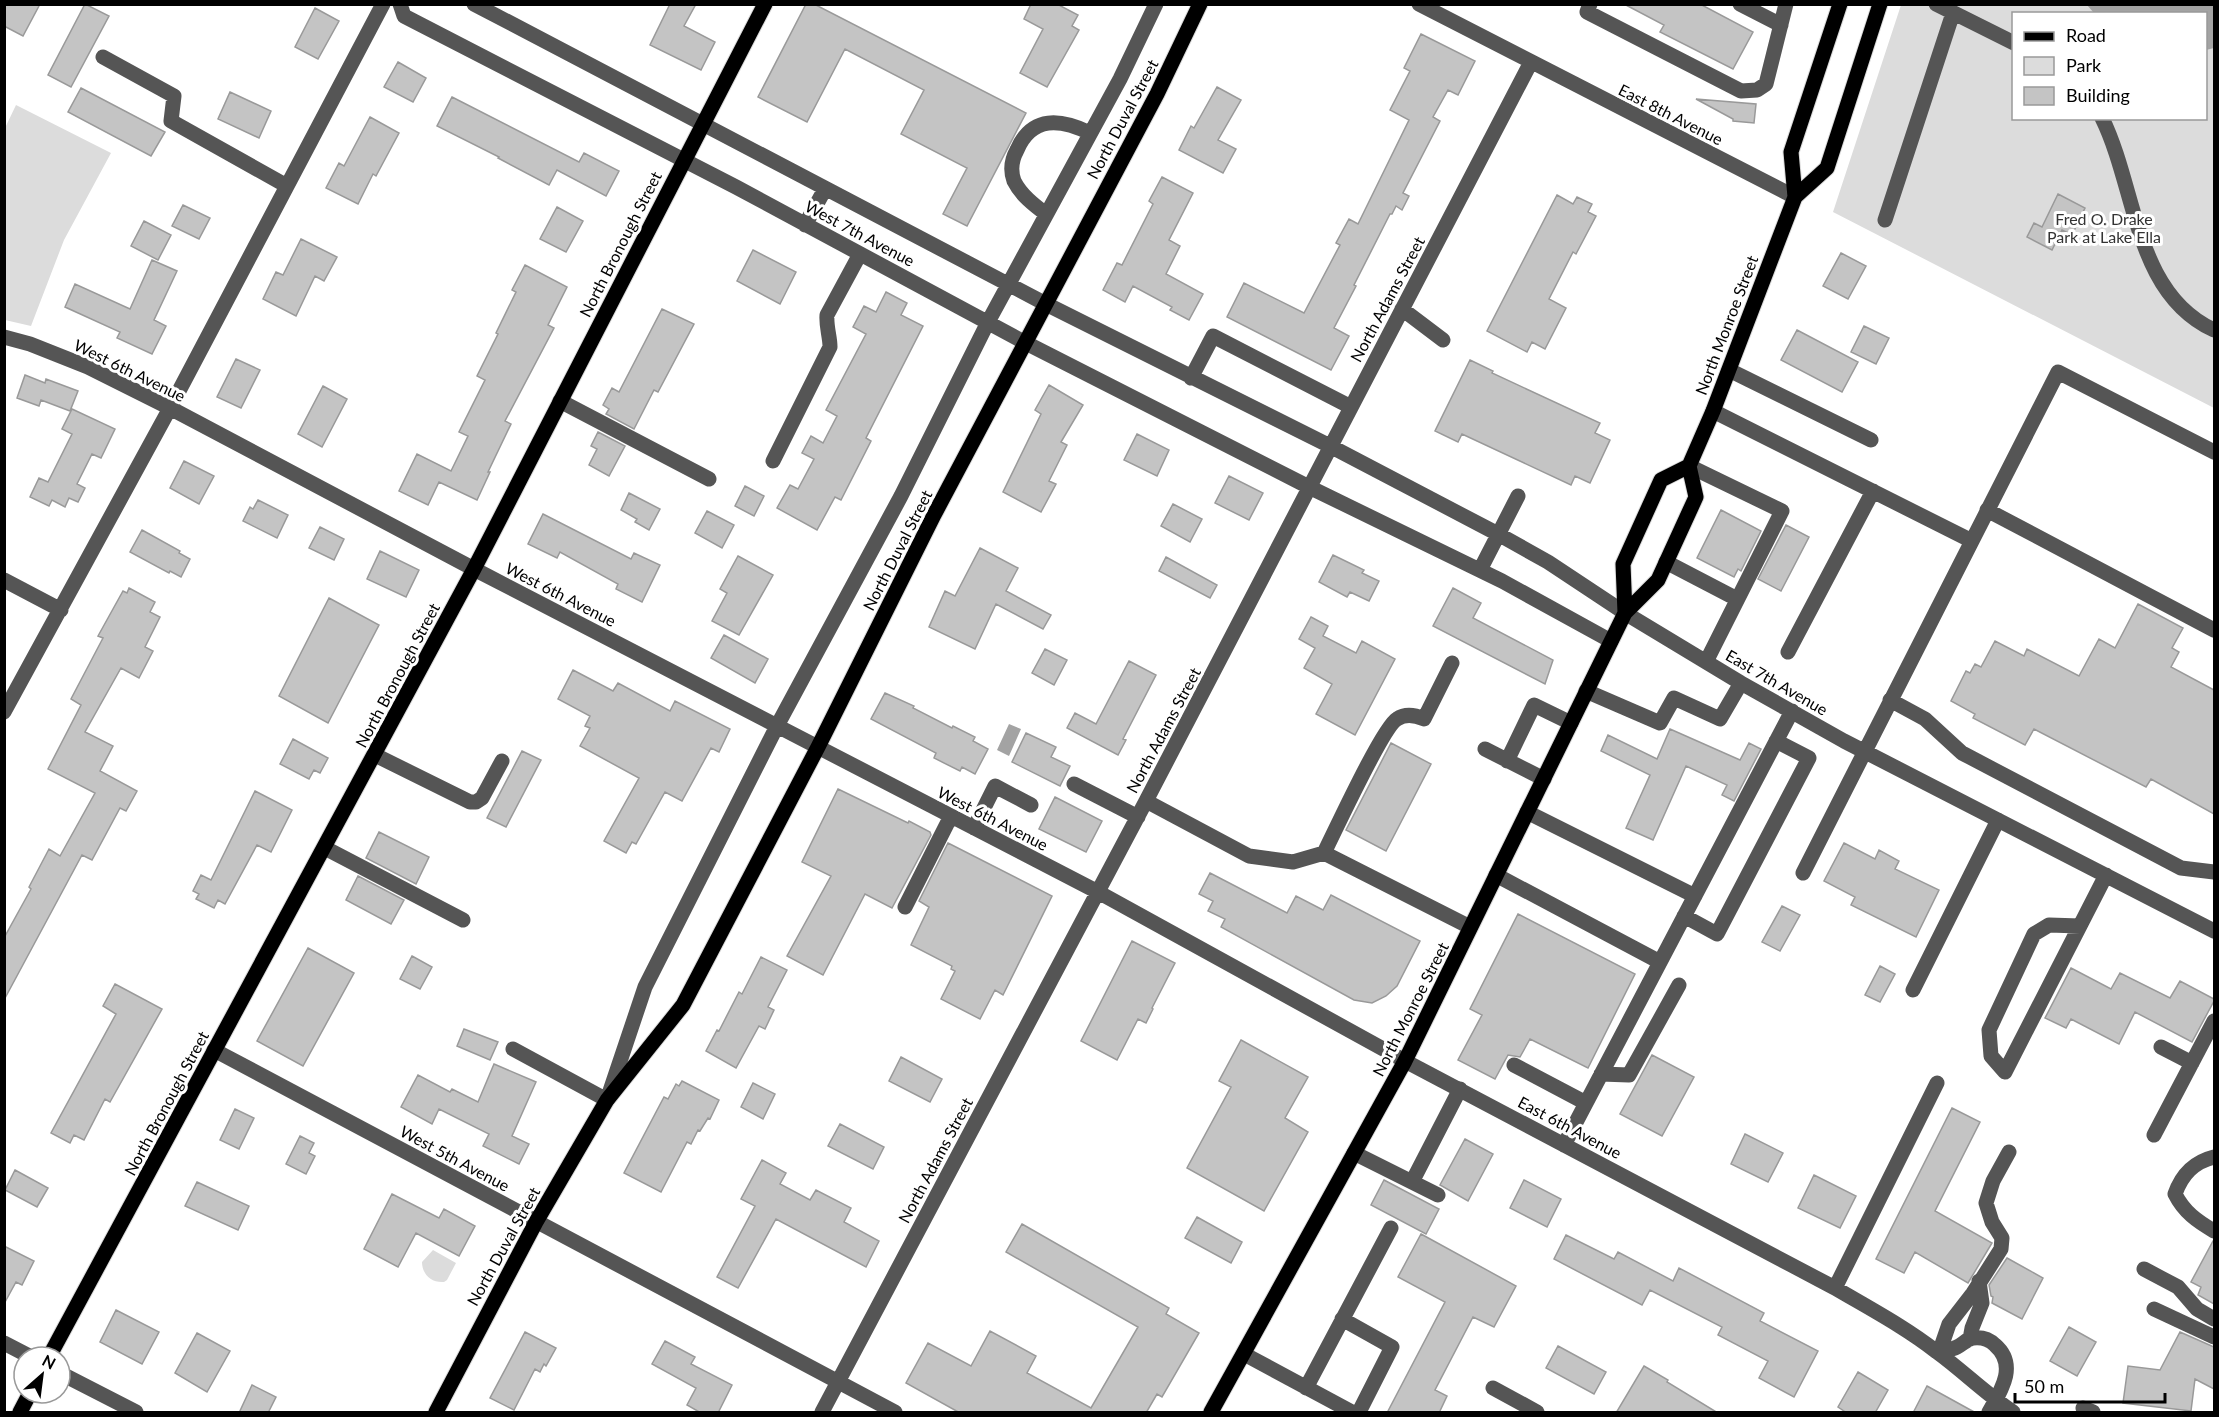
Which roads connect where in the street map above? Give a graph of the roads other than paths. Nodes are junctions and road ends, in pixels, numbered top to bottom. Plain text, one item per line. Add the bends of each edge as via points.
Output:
1 (383, 4) edge
2 (400, 4) edge
3 (474, 4) edge
4 (765, 4) edge
5 (1156, 4) edge
6 (1200, 4) edge
7 (1419, 4) edge
8 (1590, 4) edge
9 (1740, 4) edge
10 (1786, 4) edge
11 (1840, 4) edge
12 (1880, 4) edge
13 (1943, 7) edge
14 (1781, 25) junction
15 (2012, 42) edge
16 (103, 57) dead end
17 (1531, 62) junction
18 (2103, 120) edge
19 (702, 124) junction
20 (1090, 133) junction
21 (683, 160) junction
22 (287, 186) junction
23 (825, 189) junction
24 (1795, 197) junction
25 (1046, 214) junction
26 (1885, 220) dead end
27 (806, 225) junction
28 (860, 254) junction
29 (1008, 284) junction
30 (1044, 303) junction
31 (1402, 309) junction
32 (988, 322) junction
33 (2214, 330) edge
34 (4, 337) edge
35 (1443, 340) dead end
36 (1024, 342) junction
37 (1729, 370) junction
38 (1191, 378) junction
39 (560, 401) junction
40 (1351, 407) junction
41 (170, 408) junction
42 (1713, 411) junction
43 (1871, 440) dead end
44 (1330, 446) junction
45 (2214, 452) edge
46 (773, 461) dead end
47 (1689, 466) junction
48 (709, 479) dead end
49 (1310, 487) junction
50 (1873, 491) junction
51 (1518, 496) dead end
52 (1988, 510) junction
53 (1498, 534) junction
54 (1972, 541) junction
55 (1666, 562) junction
56 (474, 569) junction
57 (1480, 570) junction
58 (4, 580) edge
59 (1737, 599) junction
60 (61, 610) junction
61 (1625, 613) junction
62 (2214, 630) edge
63 (1611, 641) junction
64 (1788, 652) dead end
65 (1706, 662) junction
66 (1452, 663) dead end
67 (1741, 683) junction
68 (1586, 691) junction
69 (1890, 700) junction
70 (1792, 711) junction
71 (4, 712) edge
72 (1571, 723) junction
73 (777, 726) junction
74 (1776, 741) junction
75 (818, 747) junction
76 (1485, 749) dead end
77 (1864, 751) junction
78 (375, 755) junction
79 (502, 761) dead end
80 (1507, 761) junction
81 (1544, 778) junction
82 (1074, 784) dead end
83 (1146, 801) junction
84 (1031, 805) dead end
85 (1527, 812) junction
86 (951, 816) junction
87 (1138, 817) junction
88 (1998, 820) junction
89 (974, 828) junction
90 (325, 848) junction
91 (1324, 853) junction
92 (2214, 872) edge
93 (1803, 873) dead end
94 (1496, 875) junction
95 (2106, 875) junction
96 (1098, 892) junction
97 (1695, 897) junction
98 (905, 907) dead end
99 (1684, 916) junction
100 (463, 920) dead end
101 (2080, 926) junction
102 (1470, 927) junction
103 (2214, 931) edge
104 (1660, 962) junction
105 (1679, 985) dead end
106 (1912, 990) dead end
107 (2214, 1021) edge
108 (2161, 1047) dead end
109 (214, 1050) junction
110 (513, 1050) dead end
111 (1405, 1061) junction
112 (2192, 1063) junction
113 (1514, 1065) dead end
114 (1601, 1074) junction
115 (1937, 1083) dead end
116 (1460, 1089) junction
117 (607, 1100) junction
118 (1586, 1102) junction
119 (2154, 1135) dead end
120 (1564, 1145) junction
121 (2009, 1152) dead end
122 (1354, 1153) junction
123 (2214, 1157) edge
124 (1412, 1182) junction
125 (1438, 1195) dead end
126 (536, 1222) junction
127 (1391, 1228) dead end
128 (2214, 1231) edge
129 (2144, 1269) dead end
130 (1979, 1281) junction
131 (1835, 1288) junction
132 (2154, 1309) dead end
133 (1342, 1319) junction
134 (2214, 1319) edge
135 (2214, 1337) edge
136 (1970, 1339) junction
137 (55, 1345) edge
138 (1939, 1353) junction
139 (1244, 1354) junction
140 (72, 1378) edge
141 (838, 1382) junction
142 (1306, 1388) junction
143 (1493, 1388) dead end
144 (1992, 1407) edge
145 (136, 1413) edge
146 (436, 1413) edge
147 (822, 1413) edge
148 (895, 1413) edge
149 (1211, 1413) edge
150 (1352, 1413) edge
151 (1359, 1413) edge
152 (1537, 1413) edge
153 (2013, 1413) edge

1 - 22 street
2 - 21 street, West 7th Avenue via 404,16
3 - 19 street, West 7th Avenue
4 - 19 main road, North Bronough Street
5 - 20 street, North Duval Street
6 - 30 main road, North Duval Street
7 - 17 street, East 8th Avenue
8 - 14 street via 1587,12 1741,91 1757,90 1766,84
9 - 14 street
10 - 14 street
11 - 24 main road, North Monroe Street via 1791,152
12 - 24 main road, North Monroe Street via 1827,168
13 - 15 street
13 - 26 street
16 - 22 street via 174,96 171,120
17 - 24 street, East 8th Avenue
17 - 31 street, North Adams Street
18 - 33 street via 2144,246 2163,285 2189,316
19 - 21 main road, North Bronough Street
19 - 23 street, West 7th Avenue
20 - 25 street, North Duval Street
20 - 25 street via 1067,123 1053,122 1036,126 1023,135 1012,159 1013,178 1028,200
21 - 27 street, West 7th Avenue
21 - 39 main road, North Bronough Street
22 - 41 street
23 - 27 street
23 - 29 street, West 7th Avenue
24 - 37 main road, North Monroe Street
25 - 29 street, North Duval Street
27 - 28 street, West 7th Avenue
28 - 32 street, West 7th Avenue
28 - 46 street via 827,315 830,347
29 - 30 street, West 7th Avenue
29 - 32 street, North Duval Street
30 - 36 main road, North Duval Street
30 - 38 street, West 7th Avenue
31 - 35 street
31 - 40 street, North Adams Street
32 - 36 street, West 7th Avenue
32 - 73 street, North Duval Street via 901,496
34 - 41 street, West 6th Avenue via 88,367
36 - 49 street, West 7th Avenue
36 - 75 main road, North Duval Street
37 - 42 main road, North Monroe Street
37 - 43 street
38 - 40 street via 1213,336
38 - 44 street, West 7th Avenue
39 - 48 street
39 - 56 main road, North Bronough Street
40 - 44 street, North Adams Street
41 - 56 street, West 6th Avenue
41 - 60 street
42 - 47 main road, North Monroe Street
42 - 50 street
44 - 49 street, North Adams Street
44 - 53 street, East 7th Avenue
45 - 52 street via 2058,372
47 - 55 main road, North Monroe Street via 1696,497
47 - 59 street via 1782,511
47 - 61 main road, North Monroe Street via 1661,480 1623,564
49 - 57 street
49 - 83 street, North Adams Street
50 - 54 street
50 - 64 street
51 - 53 street
52 - 54 street
52 - 62 street
53 - 57 street
53 - 61 street, East 7th Avenue
54 - 69 street
55 - 59 street
55 - 61 main road, North Monroe Street via 1658,580
56 - 73 street, West 6th Avenue
56 - 78 main road, North Bronough Street
57 - 63 street
58 - 60 street
59 - 65 street
60 - 71 street
61 - 63 main road, North Monroe Street
61 - 65 street, East 7th Avenue
63 - 68 main road, North Monroe Street
65 - 67 street, East 7th Avenue
66 - 91 street via 1424,719 1409,714 1395,719
67 - 68 street via 1720,719 1674,698 1660,723
67 - 70 street, East 7th Avenue
68 - 72 main road, North Monroe Street
69 - 77 street
69 - 92 street via 1925,719 1962,753 2181,868
70 - 74 street
70 - 77 street, East 7th Avenue
72 - 80 street via 1534,705
72 - 81 main road, North Monroe Street
73 - 75 street, West 6th Avenue
73 - 117 street, North Duval Street via 645,987
74 - 97 street
74 - 99 street via 1809,758 1717,934
75 - 86 street, West 6th Avenue
75 - 117 main road, North Duval Street via 683,1005
76 - 80 street
77 - 88 street, East 7th Avenue
77 - 93 street
78 - 79 street via 470,802 482,798
78 - 90 main road, North Bronough Street
80 - 81 street
81 - 85 main road, North Monroe Street
82 - 87 street
83 - 87 street, North Adams Street
83 - 91 street via 1249,856 1293,862
84 - 89 street via 995,786
85 - 94 main road, North Monroe Street
85 - 97 street
86 - 89 street, West 6th Avenue
86 - 98 street
87 - 96 street, North Adams Street
88 - 95 street, East 7th Avenue
88 - 106 street
89 - 96 street, West 6th Avenue
90 - 100 street
90 - 109 main road, North Bronough Street
91 - 102 street
94 - 102 main road, North Monroe Street
94 - 104 street
95 - 101 street
95 - 103 street, East 7th Avenue
96 - 111 street, East 6th Avenue
96 - 141 street, North Adams Street
97 - 99 street
99 - 104 street
101 - 101 street via 2049,925 2034,934 1989,1030 1991,1056 2005,1072
102 - 111 main road, North Monroe Street
104 - 114 street
105 - 114 street via 1629,1075
107 - 112 street
108 - 112 street
109 - 126 street, West 5th Avenue
109 - 137 main road, North Bronough Street
110 - 117 street
111 - 116 street, East 6th Avenue
111 - 122 main road, North Monroe Street
112 - 119 street
113 - 118 street
114 - 118 street
115 - 131 street
116 - 120 street, East 6th Avenue
116 - 124 street
117 - 126 main road, North Duval Street
118 - 120 street
120 - 131 street, East 6th Avenue
121 - 130 street via 1986,1203 2002,1245
122 - 124 street
122 - 139 main road, North Monroe Street
123 - 128 street via 2200,1161 2181,1178 2175,1194 2182,1208
124 - 125 street
126 - 141 street, West 5th Avenue
126 - 146 main road, North Duval Street
127 - 133 street
129 - 134 street via 2178,1287 2197,1309
130 - 136 street via 1982,1304
130 - 138 street via 1949,1324
131 - 138 street, East 6th Avenue
132 - 135 street
133 - 142 street
133 - 151 street via 1392,1347
136 - 138 street
136 - 144 street via 1989,1340 2006,1358 2006,1378
138 - 144 street, East 6th Avenue
139 - 142 street
139 - 149 main road, North Monroe Street
140 - 145 street
141 - 147 street, North Adams Street
141 - 148 street, West 5th Avenue
142 - 150 street
143 - 152 street
144 - 153 street, East 6th Avenue

